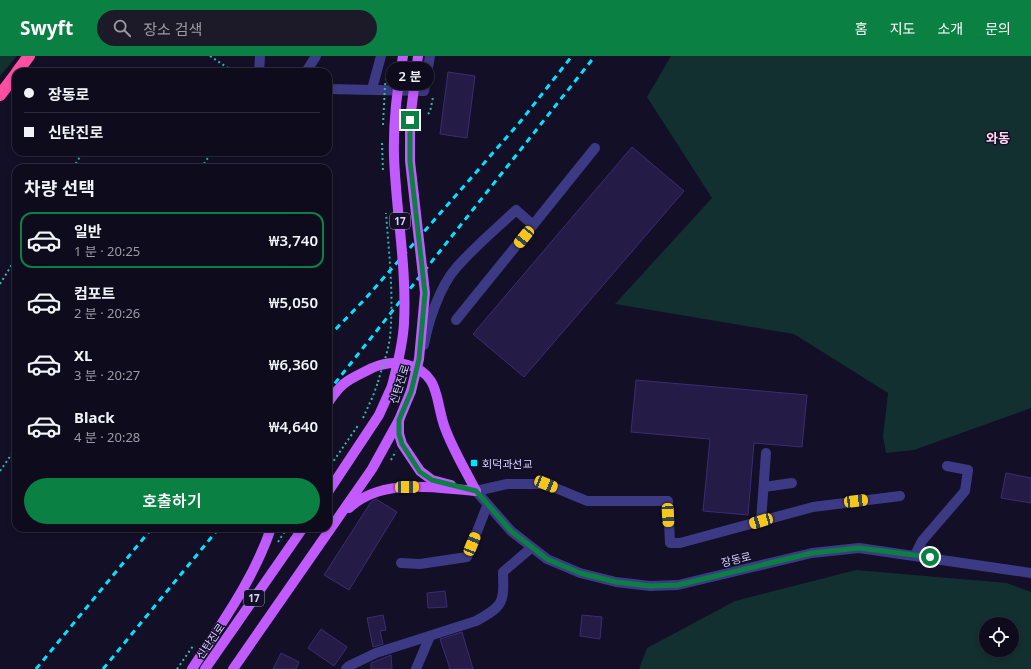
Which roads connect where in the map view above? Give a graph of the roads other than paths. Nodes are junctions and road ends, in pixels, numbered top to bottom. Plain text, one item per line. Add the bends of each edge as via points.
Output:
1 (29, 56) edge
2 (260, 56) edge
3 (316, 56) edge
4 (381, 56) edge
5 (403, 56) edge
6 (418, 56) edge
7 (430, 56) edge
8 (21, 68) edge
9 (259, 68) edge
10 (308, 68) edge
11 (12, 79) edge
12 (332, 89) edge
13 (372, 89) junction
14 (0, 95) edge
15 (595, 148) dead end
16 (533, 225) junction
17 (456, 320) dead end
18 (420, 368) junction
19 (332, 397) edge
20 (399, 420) junction
21 (766, 452) dead end
22 (947, 466) dead end
23 (792, 483) dead end
24 (332, 486) edge
25 (764, 487) junction
26 (476, 491) junction
27 (900, 496) dead end
28 (487, 506) junction
29 (340, 516) junction
30 (761, 521) junction
31 (332, 527) edge
32 (270, 532) edge
33 (300, 532) edge
34 (329, 532) edge
35 (531, 548) junction
36 (915, 554) junction
37 (401, 563) dead end
38 (1031, 573) edge
39 (430, 636) junction
40 (192, 669) edge
41 (205, 669) edge
42 (233, 669) edge
43 (346, 669) edge
44 (416, 669) edge

1 - 8 highway
2 - 9 street
3 - 10 street
4 - 13 street
5 - 24 main road, 신탄진로 / 17, bridge via 394,130 404,274 401,350 392,386 379,415
6 - 20 main road, 신탄진로 / 17, bridge via 410,120 410,161 425,293 419,359 411,392
7 - 13 street via 424,91
11 - 14 highway
12 - 13 street
15 - 16 street
16 - 17 street
16 - 18 street via 516,210 455,268 444,285 427,331
18 - 19 main road via 398,362 380,364 338,387
18 - 26 main road via 435,390 445,428
20 - 26 main road via 402,444 420,472 432,480
20 - 29 main road, 신탄진로 / 17 via 372,469
21 - 25 street
22 - 36 street via 968,470 965,491 922,541
23 - 25 street
25 - 30 street
26 - 28 street, 장동로
26 - 29 main road via 395,488 357,501
26 - 30 street via 506,484 546,484 587,501 668,501 670,543 680,543
27 - 30 street via 813,507
28 - 35 street, 장동로
28 - 37 street via 467,557 420,564
29 - 31 main road, 신탄진로 / 17
32 - 40 main road via 263,553
33 - 41 main road, 신탄진로 / 17
34 - 42 main road, 신탄진로 / 17
35 - 36 street, 장동로 via 547,559 580,573 616,582 650,586 678,585 812,553 859,548
35 - 39 street via 503,572 504,592 501,604 490,614
36 - 38 street, 장동로
39 - 43 street via 376,653
39 - 44 street

